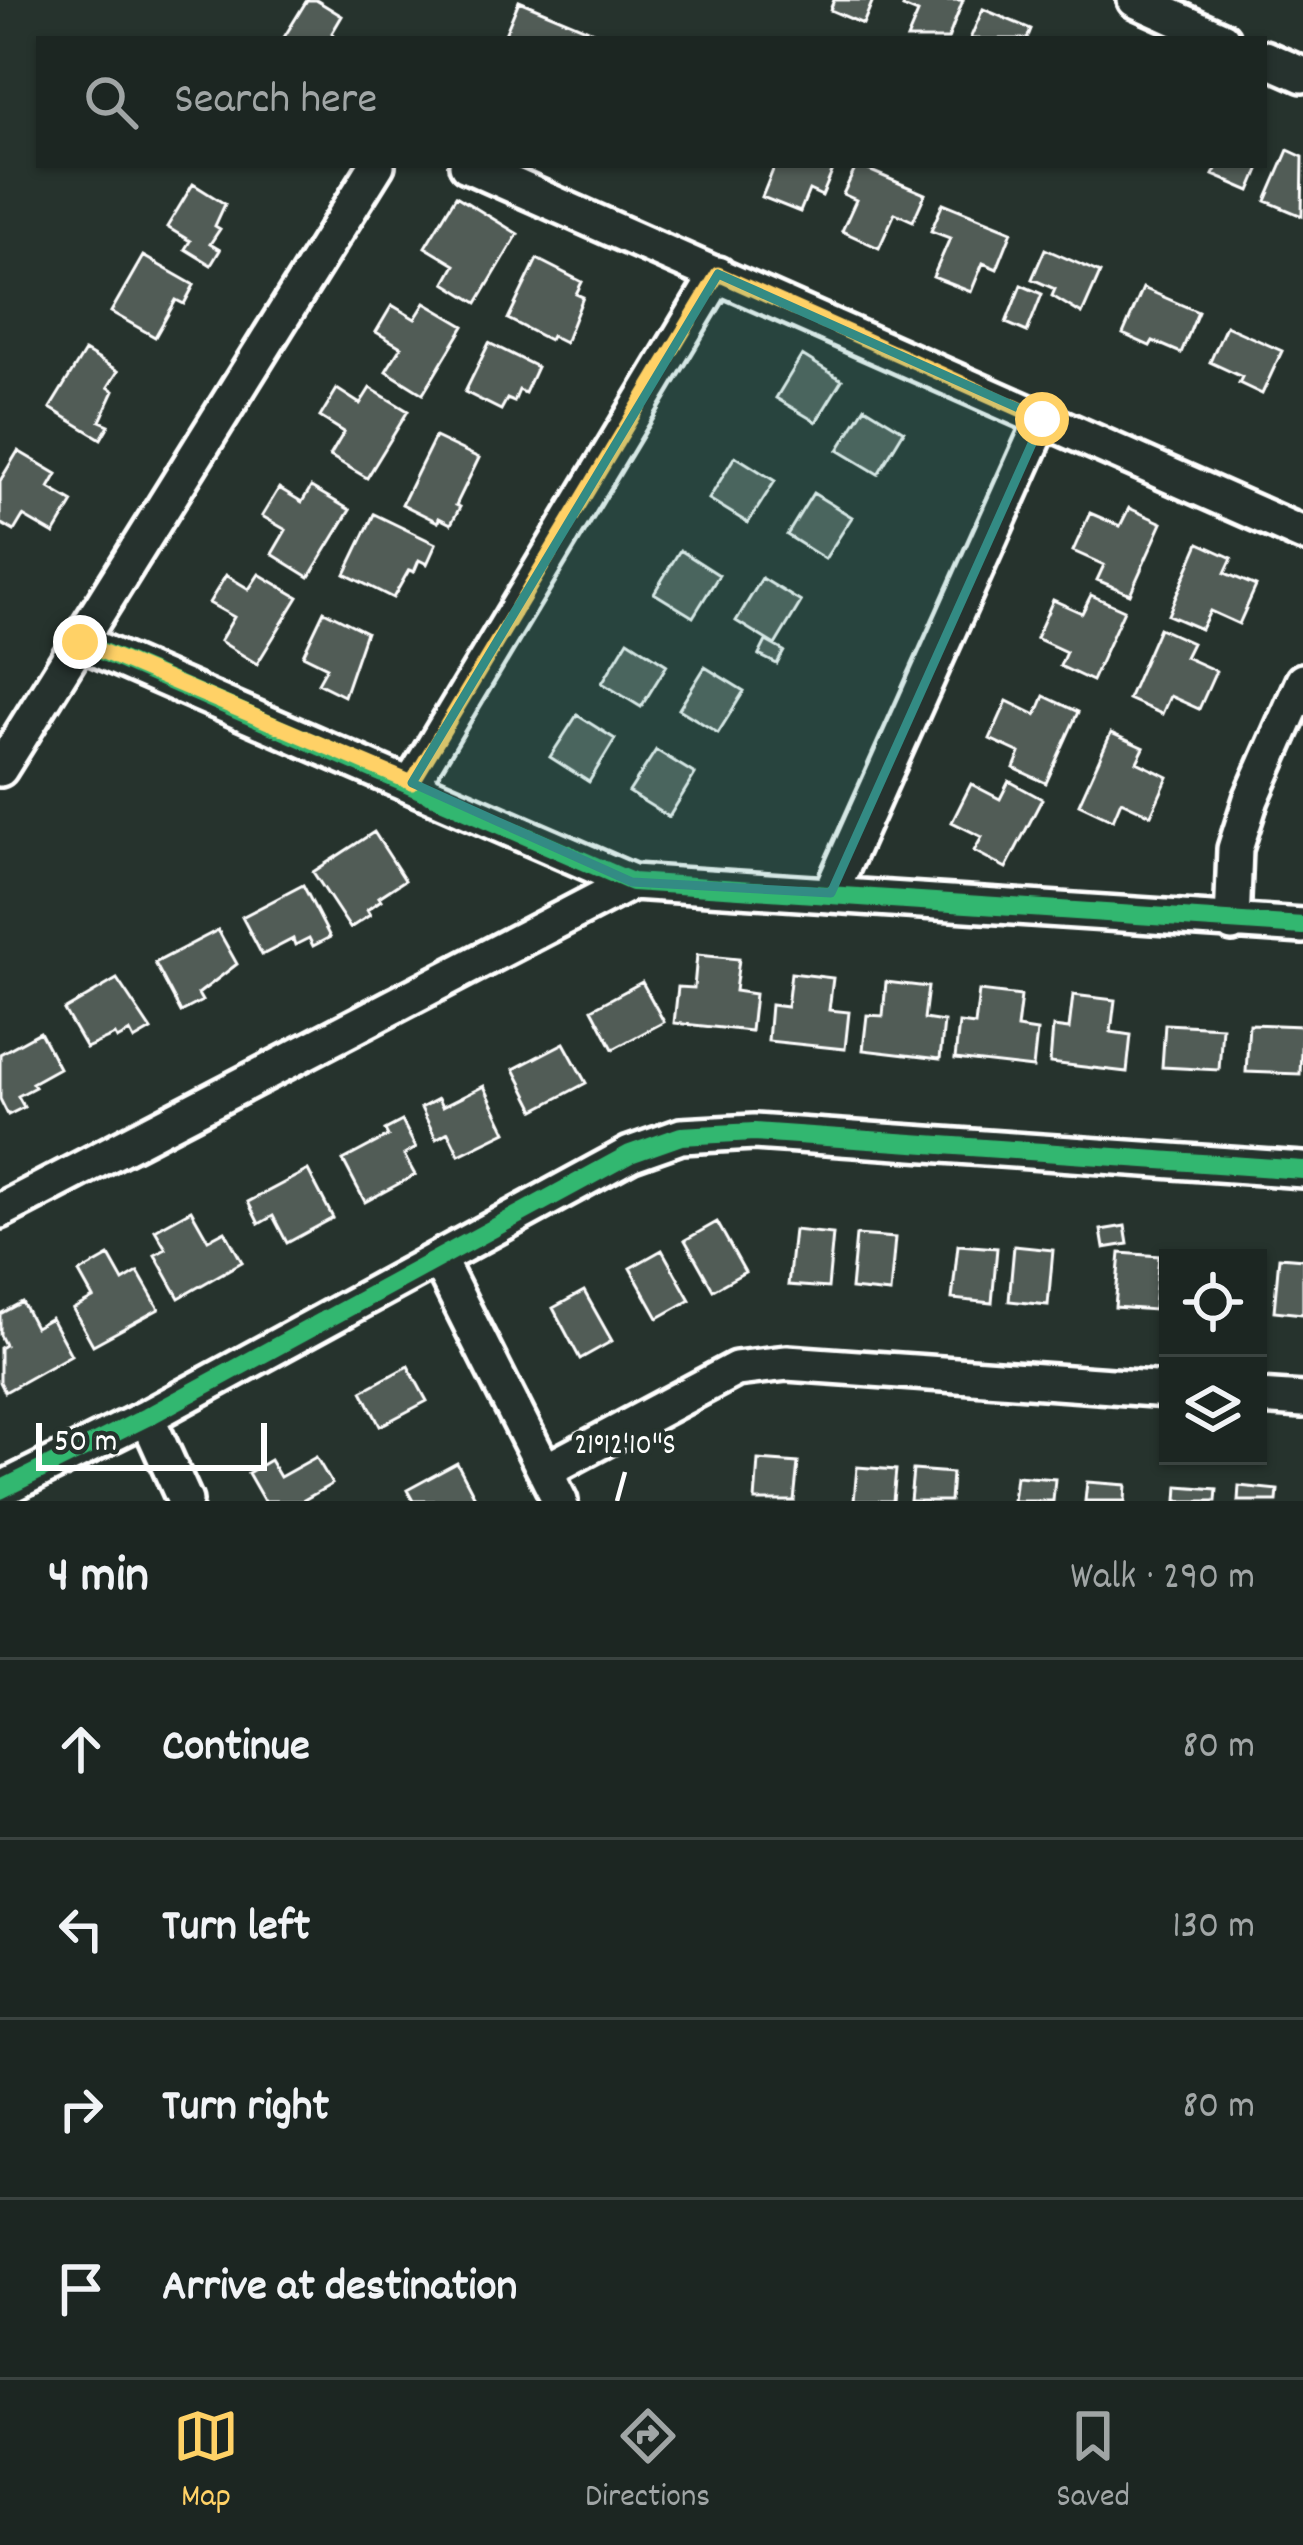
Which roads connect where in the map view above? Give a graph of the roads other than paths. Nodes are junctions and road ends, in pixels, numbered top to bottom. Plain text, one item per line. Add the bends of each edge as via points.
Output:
1 (1135, 0) edge
2 (1215, 36) edge
3 (1267, 59) edge
4 (1303, 75) edge
5 (375, 168) edge
6 (474, 168) edge
7 (718, 274) junction
8 (1042, 419) junction
9 (1303, 534) edge
10 (80, 642) junction
11 (1303, 681) edge
12 (0, 770) edge
13 (412, 783) junction
14 (632, 882) junction
15 (831, 893) junction
16 (1232, 924) junction
17 (1303, 926) edge
18 (1303, 1170) edge
19 (0, 1211) edge
20 (438, 1259) junction
21 (1159, 1389) edge
22 (1267, 1397) edge
23 (1303, 1400) edge
24 (147, 1417) junction
25 (553, 1486) edge
26 (0, 1490) edge
27 (184, 1501) edge

1 - 2 street
3 - 4 street
5 - 10 street
6 - 7 street
7 - 8 street
7 - 13 street
8 - 9 street
8 - 15 street
10 - 12 street
10 - 13 street
11 - 16 street via 1235,849
13 - 14 street
14 - 15 street
14 - 19 street
15 - 16 street
16 - 17 street
18 - 20 street via 754,1132 681,1136 630,1154
20 - 24 street
20 - 25 street
21 - 25 street via 788,1363 736,1369
22 - 23 street
24 - 26 street
24 - 27 street

